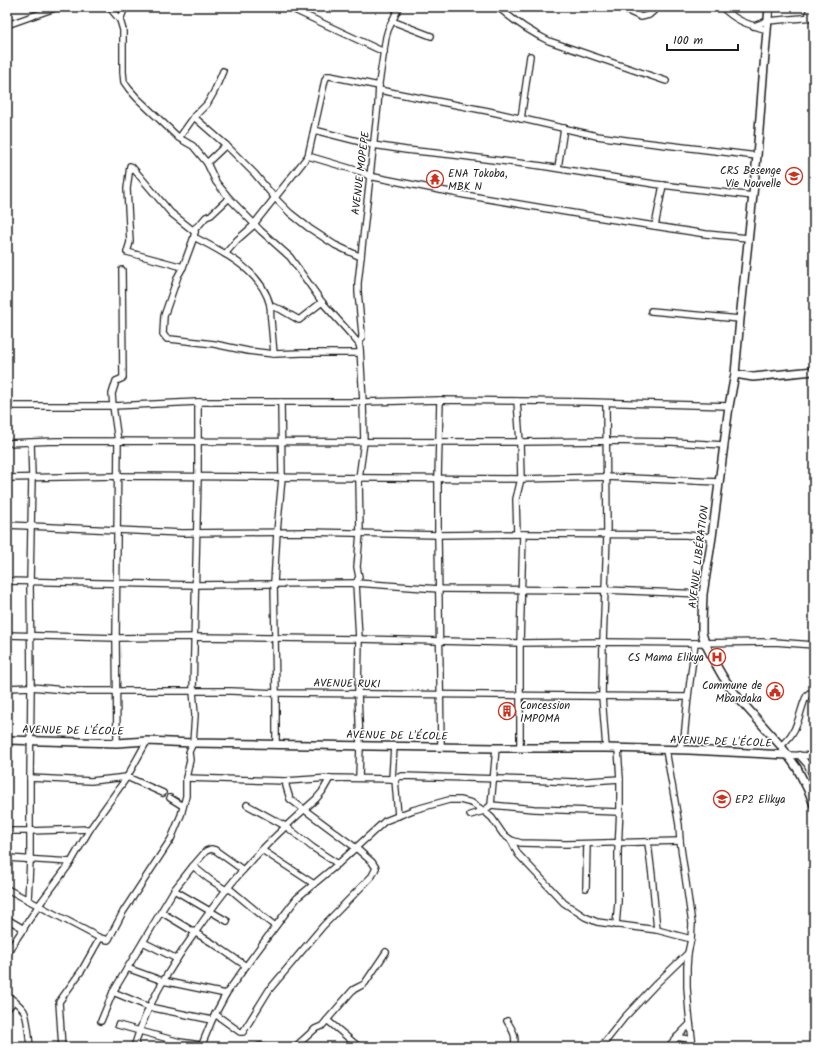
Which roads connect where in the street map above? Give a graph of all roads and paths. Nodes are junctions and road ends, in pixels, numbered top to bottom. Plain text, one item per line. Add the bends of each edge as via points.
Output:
1 (58, 7) edge
2 (109, 7) edge
3 (125, 7) edge
4 (288, 7) edge
5 (399, 7) edge
6 (498, 7) edge
7 (619, 7) edge
8 (658, 7) edge
9 (722, 7) edge
10 (769, 7) edge
11 (809, 7) edge
12 (811, 17) edge
13 (120, 20) junction
14 (392, 21) junction
15 (768, 21) junction
16 (7, 25) edge
17 (754, 26) junction
18 (767, 30) junction
19 (431, 36) dead end
20 (384, 52) junction
21 (530, 56) dead end
22 (223, 71) dead end
23 (666, 81) dead end
24 (379, 88) junction
25 (194, 117) junction
26 (521, 118) junction
27 (564, 128) junction
28 (314, 130) junction
29 (179, 138) junction
30 (226, 145) junction
31 (373, 145) junction
32 (308, 156) junction
33 (757, 156) junction
34 (207, 163) junction
35 (558, 168) junction
36 (370, 176) junction
37 (663, 185) junction
38 (754, 196) junction
39 (229, 198) junction
40 (275, 198) junction
41 (254, 224) junction
42 (655, 226) junction
43 (194, 234) junction
44 (748, 238) junction
45 (225, 254) junction
46 (361, 257) junction
47 (183, 267) junction
48 (122, 270) dead end
49 (322, 302) junction
50 (270, 306) junction
51 (651, 311) dead end
52 (740, 320) junction
53 (359, 344) junction
54 (360, 353) junction
55 (274, 354) junction
56 (814, 371) edge
57 (735, 374) junction
58 (440, 400) junction
59 (517, 401) junction
60 (198, 402) junction
61 (281, 402) junction
62 (363, 402) junction
63 (606, 403) junction
64 (7, 406) edge
65 (113, 406) junction
66 (729, 406) junction
67 (118, 441) junction
68 (198, 441) junction
69 (281, 441) junction
70 (606, 441) junction
71 (364, 442) junction
72 (439, 442) junction
73 (520, 442) junction
74 (7, 443) edge
75 (30, 443) junction
76 (724, 445) junction
77 (117, 476) junction
78 (32, 477) junction
79 (198, 477) junction
80 (606, 477) junction
81 (7, 478) edge
82 (282, 478) junction
83 (359, 478) junction
84 (438, 478) junction
85 (520, 479) junction
86 (719, 482) junction
87 (7, 525) edge
88 (32, 526) junction
89 (117, 530) junction
90 (277, 532) junction
91 (196, 533) junction
92 (360, 533) junction
93 (520, 534) junction
94 (438, 535) junction
95 (607, 535) junction
96 (712, 537) junction
97 (7, 581) edge
98 (30, 582) junction
99 (117, 583) junction
100 (274, 583) junction
101 (356, 583) junction
102 (195, 585) junction
103 (438, 589) junction
104 (521, 589) junction
105 (605, 590) junction
106 (703, 594) junction
107 (7, 635) edge
108 (30, 635) junction
109 (194, 637) junction
110 (116, 638) junction
111 (276, 638) junction
112 (359, 639) junction
113 (439, 641) junction
114 (603, 642) junction
115 (520, 643) junction
116 (695, 643) junction
117 (705, 643) junction
118 (814, 645) edge
119 (31, 687) junction
120 (7, 688) edge
121 (117, 691) junction
122 (193, 692) junction
123 (276, 693) junction
124 (358, 693) junction
125 (814, 693) edge
126 (440, 694) junction
127 (520, 696) junction
128 (602, 696) junction
129 (688, 697) junction
130 (684, 739) junction
131 (7, 740) edge
132 (30, 740) junction
133 (147, 741) junction
134 (117, 743) junction
135 (193, 744) junction
136 (276, 744) junction
137 (360, 745) junction
138 (394, 746) junction
139 (441, 746) junction
140 (781, 746) junction
141 (520, 747) junction
142 (496, 748) junction
143 (606, 748) junction
144 (618, 749) junction
145 (666, 750) junction
146 (678, 750) junction
147 (689, 750) junction
148 (787, 755) junction
149 (799, 756) junction
150 (814, 756) edge
151 (127, 777) junction
152 (30, 778) junction
153 (186, 778) junction
154 (330, 778) junction
155 (359, 778) junction
156 (814, 778) edge
157 (394, 779) junction
158 (493, 779) junction
159 (620, 779) junction
160 (286, 781) junction
161 (163, 793) dead end
162 (170, 798) dead end
163 (247, 805) dead end
164 (490, 805) junction
165 (814, 805) edge
166 (184, 806) junction
167 (305, 809) junction
168 (484, 811) junction
169 (619, 812) junction
170 (470, 815) dead end
171 (398, 816) junction
172 (287, 826) junction
173 (90, 829) junction
174 (7, 831) edge
175 (29, 831) junction
176 (511, 840) junction
177 (680, 841) junction
178 (648, 843) junction
179 (587, 844) junction
180 (618, 844) junction
181 (356, 848) junction
182 (262, 850) junction
183 (7, 858) edge
184 (30, 860) junction
185 (71, 862) junction
186 (338, 864) junction
187 (193, 866) junction
188 (243, 870) junction
189 (314, 884) junction
190 (586, 888) dead end
191 (7, 889) edge
192 (174, 890) junction
193 (226, 890) junction
194 (28, 900) junction
195 (39, 905) junction
196 (210, 911) junction
197 (161, 912) junction
198 (7, 919) edge
199 (227, 921) dead end
200 (616, 925) junction
201 (275, 926) junction
202 (24, 929) junction
203 (657, 930) junction
204 (195, 933) junction
205 (100, 938) junction
206 (691, 939) junction
207 (143, 942) junction
208 (386, 952) dead end
209 (7, 953) edge
210 (688, 953) junction
211 (176, 958) junction
212 (246, 966) junction
213 (127, 968) junction
214 (163, 981) junction
215 (113, 992) junction
216 (226, 994) junction
217 (7, 995) edge
218 (14, 1001) junction
219 (149, 1007) junction
220 (7, 1009) edge
221 (215, 1014) junction
222 (212, 1020) junction
223 (327, 1020) junction
224 (101, 1021) dead end
225 (507, 1021) dead end
226 (690, 1024) junction
227 (118, 1025) dead end
228 (139, 1030) junction
229 (677, 1037) junction
230 (29, 1040) junction
231 (692, 1040) junction
232 (179, 1044) edge
233 (201, 1046) edge
234 (24, 1047) edge
235 (30, 1047) edge
236 (62, 1047) edge
237 (134, 1047) edge
238 (257, 1047) edge
239 (263, 1047) edge
240 (295, 1047) edge
241 (359, 1047) edge
242 (513, 1047) edge
243 (601, 1047) edge
244 (668, 1047) edge
245 (693, 1047) edge

1 - 16 street
2 - 13 street
3 - 13 street
4 - 20 street
5 - 14 street, AVENUE MOPEPE
6 - 23 street via 510,18 549,41
7 - 8 street via 641,17
9 - 17 street via 736,19
10 - 15 street, AVENUE LIBÉRATION
11 - 12 street
12 - 15 street
13 - 29 street via 123,30 124,82
14 - 19 street
14 - 20 street, AVENUE MOPEPE
15 - 17 street
15 - 18 street, AVENUE LIBÉRATION
17 - 18 street
18 - 33 street, AVENUE LIBÉRATION
20 - 24 street, AVENUE MOPEPE
21 - 26 street
22 - 25 street via 214,92
24 - 26 street
24 - 28 street via 327,76
24 - 31 street, AVENUE MOPEPE
25 - 29 street
25 - 30 street
26 - 27 street
27 - 33 street via 597,136
27 - 35 street
28 - 31 street
28 - 32 street
29 - 34 street via 193,146
30 - 34 street
30 - 40 street
31 - 35 street
31 - 36 street, AVENUE MOPEPE
32 - 36 street
32 - 40 street
33 - 38 street, AVENUE LIBÉRATION
34 - 39 street via 216,182
35 - 37 street
36 - 42 street
36 - 46 street, AVENUE MOPEPE
37 - 38 street
37 - 42 street
38 - 44 street, AVENUE LIBÉRATION
39 - 41 street
39 - 43 street via 195,228
40 - 41 street
40 - 46 street via 309,228 335,245
41 - 45 street
41 - 49 street via 290,257
42 - 44 street
43 - 45 street
43 - 47 street
43 - 47 street via 171,213 130,166 127,189 130,242 127,252
44 - 52 street, AVENUE LIBÉRATION
45 - 50 street via 256,278
46 - 53 street, AVENUE MOPEPE via 358,292 362,334
47 - 55 street via 164,316 162,334 166,338
48 - 65 street via 124,378 116,381 112,394
49 - 50 street via 299,320
49 - 53 street
50 - 55 street
51 - 52 street
52 - 57 street, AVENUE LIBÉRATION
53 - 54 street, AVENUE MOPEPE
54 - 55 street
54 - 62 street, AVENUE MOPEPE
56 - 57 street via 753,376
57 - 66 street, AVENUE LIBÉRATION
58 - 59 street
58 - 62 street
58 - 72 street
59 - 63 street
59 - 73 street
60 - 61 street
60 - 65 street
60 - 68 street
61 - 62 street
61 - 69 street
62 - 71 street, AVENUE MOPEPE
63 - 66 street
63 - 70 street
64 - 65 street
65 - 67 street
66 - 76 street, AVENUE LIBÉRATION
67 - 68 street
67 - 75 street
67 - 77 street
68 - 69 street
68 - 79 street
69 - 71 street
69 - 82 street
70 - 73 street
70 - 76 street
70 - 80 street
71 - 72 street
71 - 83 street, AVENUE MOPEPE
72 - 73 street
72 - 84 street
73 - 85 street
74 - 75 street
75 - 78 street
76 - 86 street, AVENUE LIBÉRATION
77 - 78 street
77 - 79 street
77 - 89 street
78 - 81 street
78 - 88 street
79 - 82 street
79 - 91 street
80 - 85 street
80 - 86 street
80 - 95 street
82 - 83 street
82 - 90 street
83 - 84 street
83 - 92 street, AVENUE MOPEPE
84 - 85 street
84 - 94 street
85 - 93 street via 516,500
86 - 96 street, AVENUE LIBÉRATION
87 - 88 street
88 - 89 street
88 - 98 street
89 - 91 street
89 - 99 street
90 - 91 street
90 - 92 street
90 - 100 street
91 - 102 street
92 - 94 street
92 - 101 street, AVENUE MOPEPE via 357,567 359,577
93 - 94 street
93 - 95 street
93 - 104 street
94 - 103 street
95 - 96 street
95 - 105 street
96 - 106 street, AVENUE LIBÉRATION
97 - 98 street
98 - 99 street
98 - 108 street
99 - 102 street
99 - 110 street
100 - 101 street
100 - 102 street
100 - 111 street
101 - 103 street
101 - 112 street, AVENUE MOPEPE
102 - 109 street
103 - 104 street
103 - 113 street
104 - 105 street
104 - 115 street
105 - 106 street
105 - 114 street
106 - 117 street, AVENUE LIBÉRATION via 702,632
107 - 108 street
108 - 110 street
108 - 119 street
109 - 110 street
109 - 111 street
109 - 122 street
110 - 121 street
111 - 112 street
111 - 123 street
112 - 113 street
112 - 124 street, AVENUE MOPEPE
113 - 115 street
113 - 126 street
114 - 115 street
114 - 116 street
114 - 128 street
115 - 127 street
116 - 117 street
116 - 129 street
117 - 118 street via 774,642
117 - 140 street, AVENUE LIBÉRATION via 740,700
119 - 120 street, AVENUE RUKI
119 - 121 street, AVENUE RUKI
119 - 132 street
121 - 122 street, AVENUE RUKI
121 - 134 street
122 - 123 street, AVENUE RUKI
122 - 135 street
123 - 124 street, AVENUE RUKI
123 - 136 street
124 - 126 street, AVENUE RUKI
124 - 137 street, AVENUE MOPEPE
125 - 140 street via 811,692 805,698 796,727
126 - 127 street, AVENUE RUKI
126 - 139 street
127 - 128 street, AVENUE RUKI
127 - 141 street
128 - 129 street, AVENUE RUKI
128 - 143 street
129 - 130 street
130 - 146 street
130 - 147 street
131 - 132 street, AVENUE DE L'ÉCOLE
132 - 134 street, AVENUE DE L'ÉCOLE
132 - 152 street
133 - 134 street, AVENUE DE L'ÉCOLE
133 - 135 street, AVENUE DE L'ÉCOLE
133 - 151 street
135 - 136 street, AVENUE DE L'ÉCOLE
135 - 153 street via 189,752
136 - 137 street, AVENUE DE L'ÉCOLE
137 - 138 street, AVENUE DE L'ÉCOLE
137 - 155 street, AVENUE MOPEPE
138 - 139 street, AVENUE DE L'ÉCOLE
138 - 157 street
139 - 142 street, AVENUE DE L'ÉCOLE
140 - 148 street, AVENUE LIBÉRATION
141 - 142 street, AVENUE DE L'ÉCOLE
141 - 143 street, AVENUE DE L'ÉCOLE
142 - 158 street
143 - 144 street, AVENUE DE L'ÉCOLE
144 - 145 street, AVENUE DE L'ÉCOLE
144 - 159 street
145 - 146 street, AVENUE DE L'ÉCOLE
145 - 177 street
146 - 147 street, AVENUE DE L'ÉCOLE
147 - 148 street, AVENUE DE L'ÉCOLE
148 - 149 street
148 - 165 street, AVENUE LIBÉRATION via 803,779
149 - 150 street
149 - 156 street via 807,764
151 - 152 street via 91,780
151 - 161 street
151 - 173 street
152 - 175 street
153 - 160 street
153 - 166 street
154 - 155 street
154 - 160 street
154 - 167 street via 322,792
155 - 157 street
157 - 158 street via 402,776
157 - 171 street
158 - 159 street via 574,782
158 - 164 street
159 - 169 street
160 - 167 street via 290,799
162 - 166 street
163 - 172 street
164 - 168 street
164 - 169 street
166 - 205 street via 171,839 123,912 109,939
167 - 172 street
167 - 181 street
168 - 170 street
168 - 171 street via 460,800 449,800
168 - 176 street
169 - 180 street
171 - 181 street via 385,821
172 - 182 street
172 - 186 street
173 - 175 street
173 - 185 street
174 - 175 street
175 - 184 street
176 - 179 street via 532,844
176 - 200 street via 518,854 564,903 585,917
177 - 178 street
177 - 206 street via 692,924
178 - 180 street
178 - 203 street
179 - 180 street
179 - 190 street
180 - 200 street
181 - 186 street
181 - 221 street via 372,862 376,868 375,872 323,926 269,990 244,1031 240,1032
182 - 188 street
182 - 189 street
183 - 184 street
184 - 185 street
184 - 194 street
185 - 195 street
186 - 189 street
187 - 188 street via 210,849
187 - 192 street
187 - 193 street
188 - 193 street
189 - 201 street via 297,898
191 - 194 street
192 - 196 street
192 - 197 street
193 - 196 street
193 - 201 street via 230,889
194 - 195 street
195 - 202 street
195 - 205 street
196 - 199 street
196 - 204 street
197 - 204 street
197 - 207 street
198 - 202 street
200 - 203 street
201 - 212 street
202 - 209 street
203 - 206 street
204 - 211 street
204 - 212 street
205 - 236 street via 82,970 59,1002
206 - 210 street
207 - 211 street
207 - 213 street
208 - 223 street via 365,983 354,989
210 - 226 street
210 - 243 street via 634,1007
211 - 214 street
212 - 216 street
213 - 214 street
213 - 215 street
214 - 216 street
214 - 219 street
215 - 219 street
215 - 224 street
216 - 221 street
217 - 218 street
218 - 220 street
218 - 230 street via 26,1016
219 - 222 street
219 - 228 street
221 - 222 street
222 - 233 street
223 - 240 street
223 - 241 street
225 - 242 street via 515,1037
226 - 229 street
226 - 231 street
227 - 228 street
228 - 232 street
228 - 237 street
229 - 231 street
229 - 244 street
230 - 234 street
230 - 235 street
231 - 245 street
232 - 233 street
238 - 239 street

